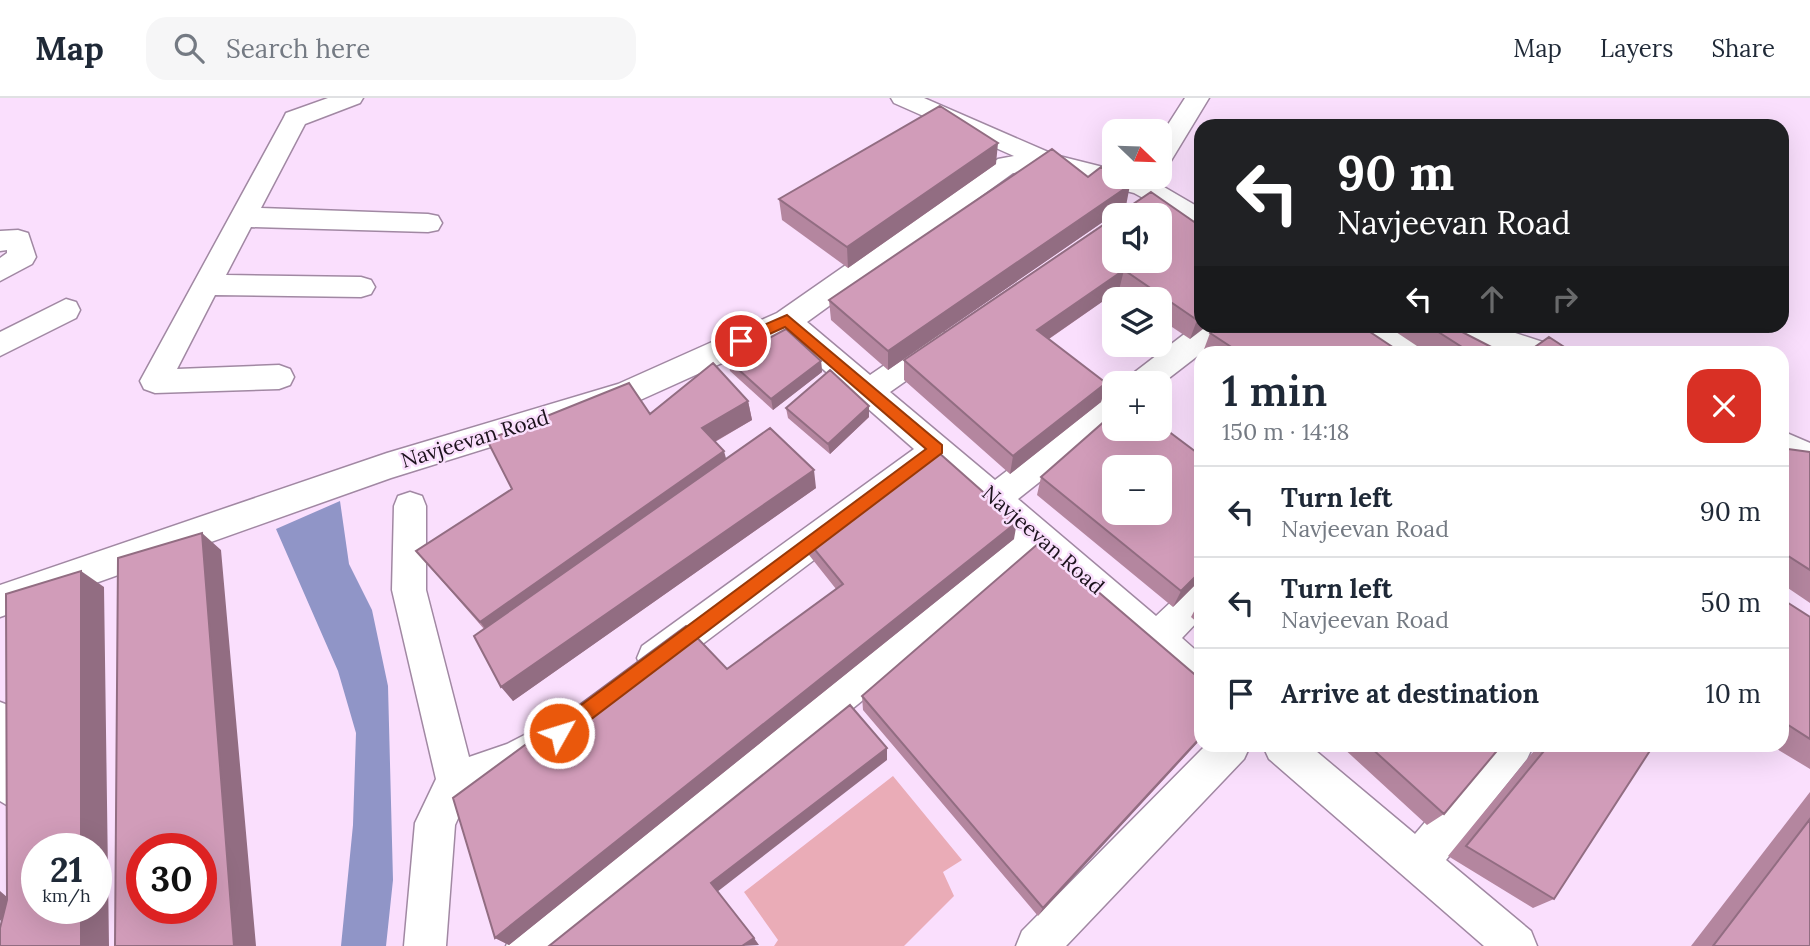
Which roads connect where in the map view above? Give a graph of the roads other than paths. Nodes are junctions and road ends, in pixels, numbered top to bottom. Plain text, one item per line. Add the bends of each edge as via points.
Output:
1 (351, 98) edge
2 (1197, 98) edge
3 (911, 100) edge
4 (1172, 139) edge
5 (1051, 163) junction
6 (1145, 191) edge
7 (243, 217) junction
8 (1194, 217) edge
9 (428, 223) dead end
10 (0, 241) edge
11 (0, 271) edge
12 (206, 285) junction
13 (361, 287) dead end
14 (66, 310) dead end
15 (787, 321) junction
16 (958, 329) edge
17 (1207, 333) edge
18 (1376, 333) edge
19 (1483, 333) edge
20 (0, 345) edge
21 (1396, 346) edge
22 (1521, 346) edge
23 (1158, 371) edge
24 (279, 377) dead end
25 (869, 391) junction
26 (1102, 415) edge
27 (1789, 448) edge
28 (936, 449) junction
29 (1810, 458) edge
30 (994, 499) junction
31 (410, 506) dead end
32 (1039, 537) junction
33 (120, 559) junction
34 (120, 600) edge
35 (0, 601) edge
36 (1194, 603) edge
37 (1157, 638) junction
38 (1194, 671) edge
39 (630, 676) edge
40 (559, 733) edge
41 (2, 742) edge
42 (1225, 752) edge
43 (1289, 752) edge
44 (1509, 752) edge
45 (456, 780) junction
46 (21, 822) edge
47 (1418, 862) junction
48 (425, 946) edge
49 (527, 946) edge
50 (1037, 946) edge
51 (1516, 946) edge

1 - 7 street via 295,119
2 - 4 street
3 - 5 street
5 - 6 street
5 - 15 street via 1007,165
6 - 8 street
7 - 9 street
7 - 12 street
10 - 11 street via 18,240 22,257
12 - 13 street
12 - 24 street via 155,381
14 - 20 street
15 - 25 street, Navjeevan Road
15 - 33 street, Navjeevan Road via 627,393 387,466
16 - 25 street
17 - 23 street
18 - 21 street
19 - 22 street
25 - 28 street, Navjeevan Road
26 - 30 street
27 - 29 street
28 - 30 street, Navjeevan Road
28 - 39 street
30 - 32 street, Navjeevan Road
31 - 45 street via 409,590
32 - 37 street, Navjeevan Road
32 - 49 street
33 - 34 street
33 - 35 street, Navjeevan Road
36 - 37 street
37 - 38 street, Navjeevan Road
40 - 45 street via 518,759
41 - 46 street
42 - 50 street
43 - 47 street
44 - 47 street
45 - 48 street via 435,823
47 - 51 street

